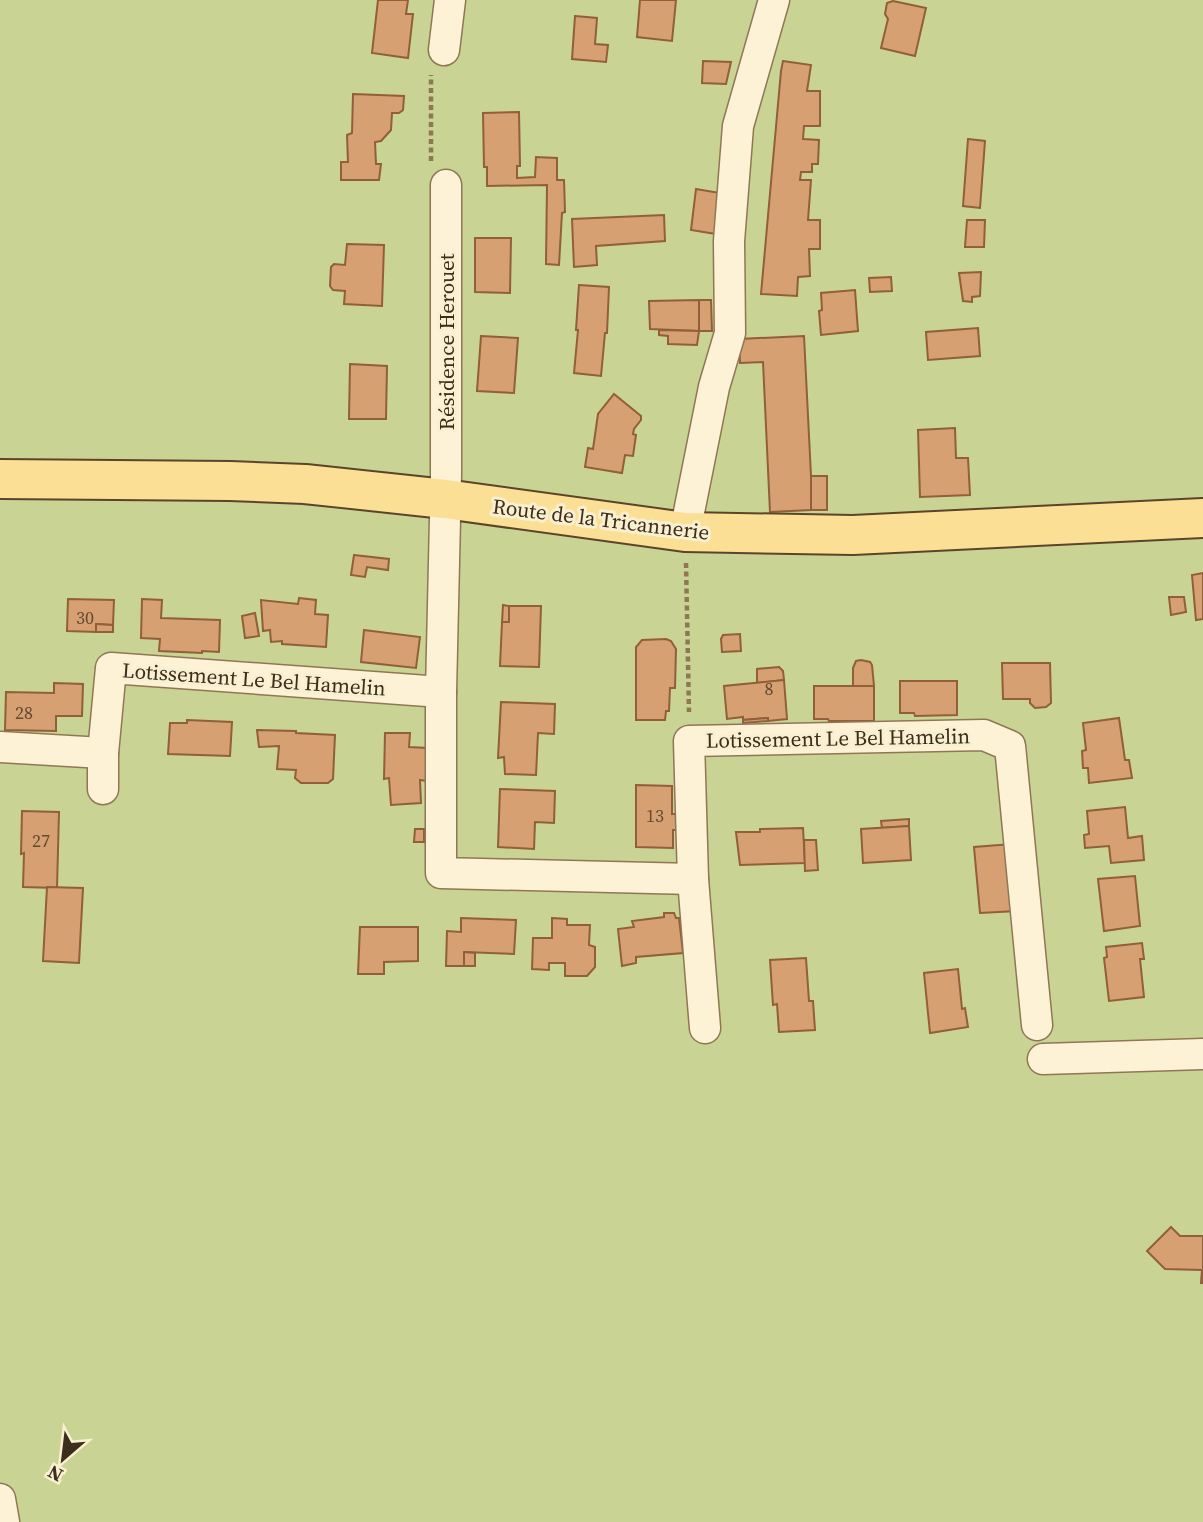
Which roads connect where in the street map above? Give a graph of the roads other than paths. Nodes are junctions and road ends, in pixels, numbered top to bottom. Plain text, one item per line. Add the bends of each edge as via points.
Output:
1 (450, 0) edge
2 (774, 0) edge
3 (444, 50) road end
4 (446, 185) road end
5 (0, 480) edge
6 (445, 499) junction
7 (1203, 518) edge
8 (685, 532) junction
9 (441, 692) junction
10 (0, 747) edge
11 (103, 753) junction
12 (103, 789) dead end
13 (692, 879) junction
14 (1037, 1025) dead end
15 (705, 1028) dead end
16 (1203, 1054) edge
17 (1043, 1059) dead end
18 (0, 1499) edge
19 (4, 1522) edge

1 - 3 street
2 - 8 street via 738,126 729,241 730,333 714,387
4 - 6 street, Résidence Herouet
5 - 6 main road, Route de la Tricannerie via 305,484
6 - 8 main road, Route de la Tricannerie
6 - 9 street
7 - 8 main road, Route de la Tricannerie via 853,534
9 - 11 street, Lotissement Le Bel Hamelin via 111,668
9 - 13 street via 440,873
10 - 11 street
11 - 12 street, Lotissement Le Bel Hamelin
13 - 14 street, Lotissement Le Bel Hamelin via 689,741 984,735 1010,746
13 - 15 street, Lotissement Le Bel Hamelin
16 - 17 street
18 - 19 street

